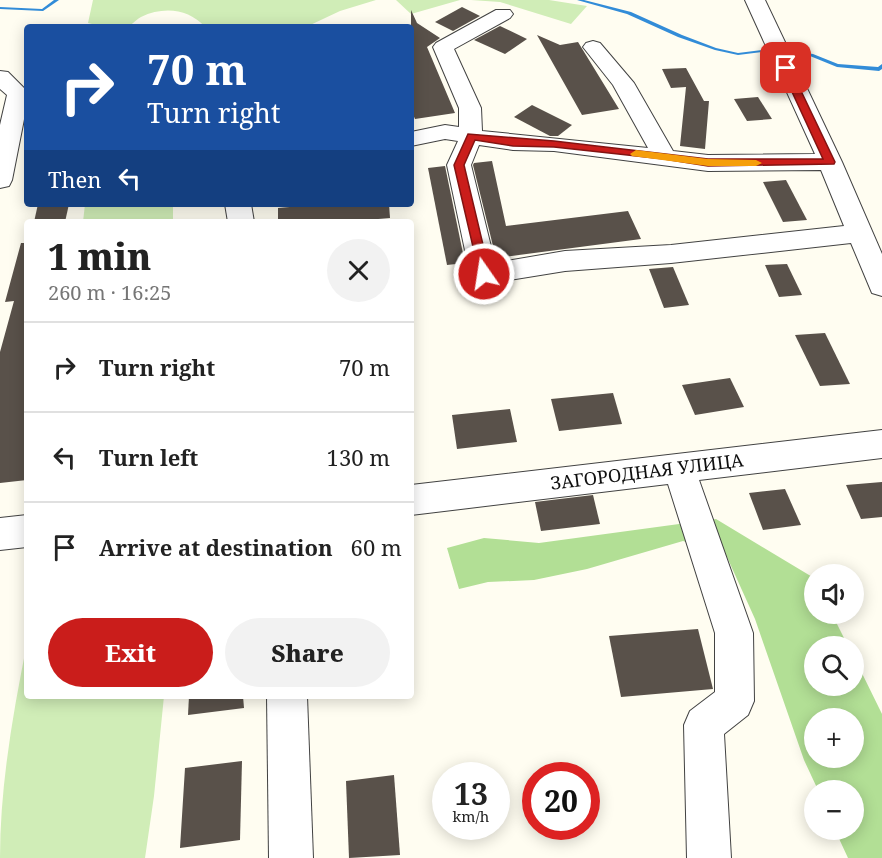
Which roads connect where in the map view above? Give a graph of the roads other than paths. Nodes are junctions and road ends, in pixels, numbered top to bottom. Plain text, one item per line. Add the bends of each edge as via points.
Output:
1 (755, 0) edge
2 (502, 14) dead end
3 (593, 47) dead end
4 (0, 77) edge
5 (471, 136) junction
6 (414, 138) edge
7 (664, 156) junction
8 (830, 162) junction
9 (0, 180) edge
10 (860, 233) junction
11 (882, 286) edge
12 (882, 444) edge
13 (679, 468) junction
14 (414, 500) edge
15 (24, 531) edge
16 (0, 534) edge
17 (287, 699) edge
18 (291, 858) edge
19 (709, 858) edge

1 - 8 street
2 - 5 street via 443,46 470,108
3 - 7 street via 624,82
4 - 9 street via 18,94
5 - 6 street via 445,132
5 - 7 street
5 - 10 street via 459,165 484,274 565,261 671,255
7 - 8 street via 708,163
8 - 10 street
10 - 11 street
12 - 13 street, ЗАГОРОДНАЯ УЛИЦА
13 - 14 street, ЗАГОРОДНАЯ УЛИЦА
13 - 19 street via 734,633 734,701 704,725
15 - 16 street
17 - 18 street

